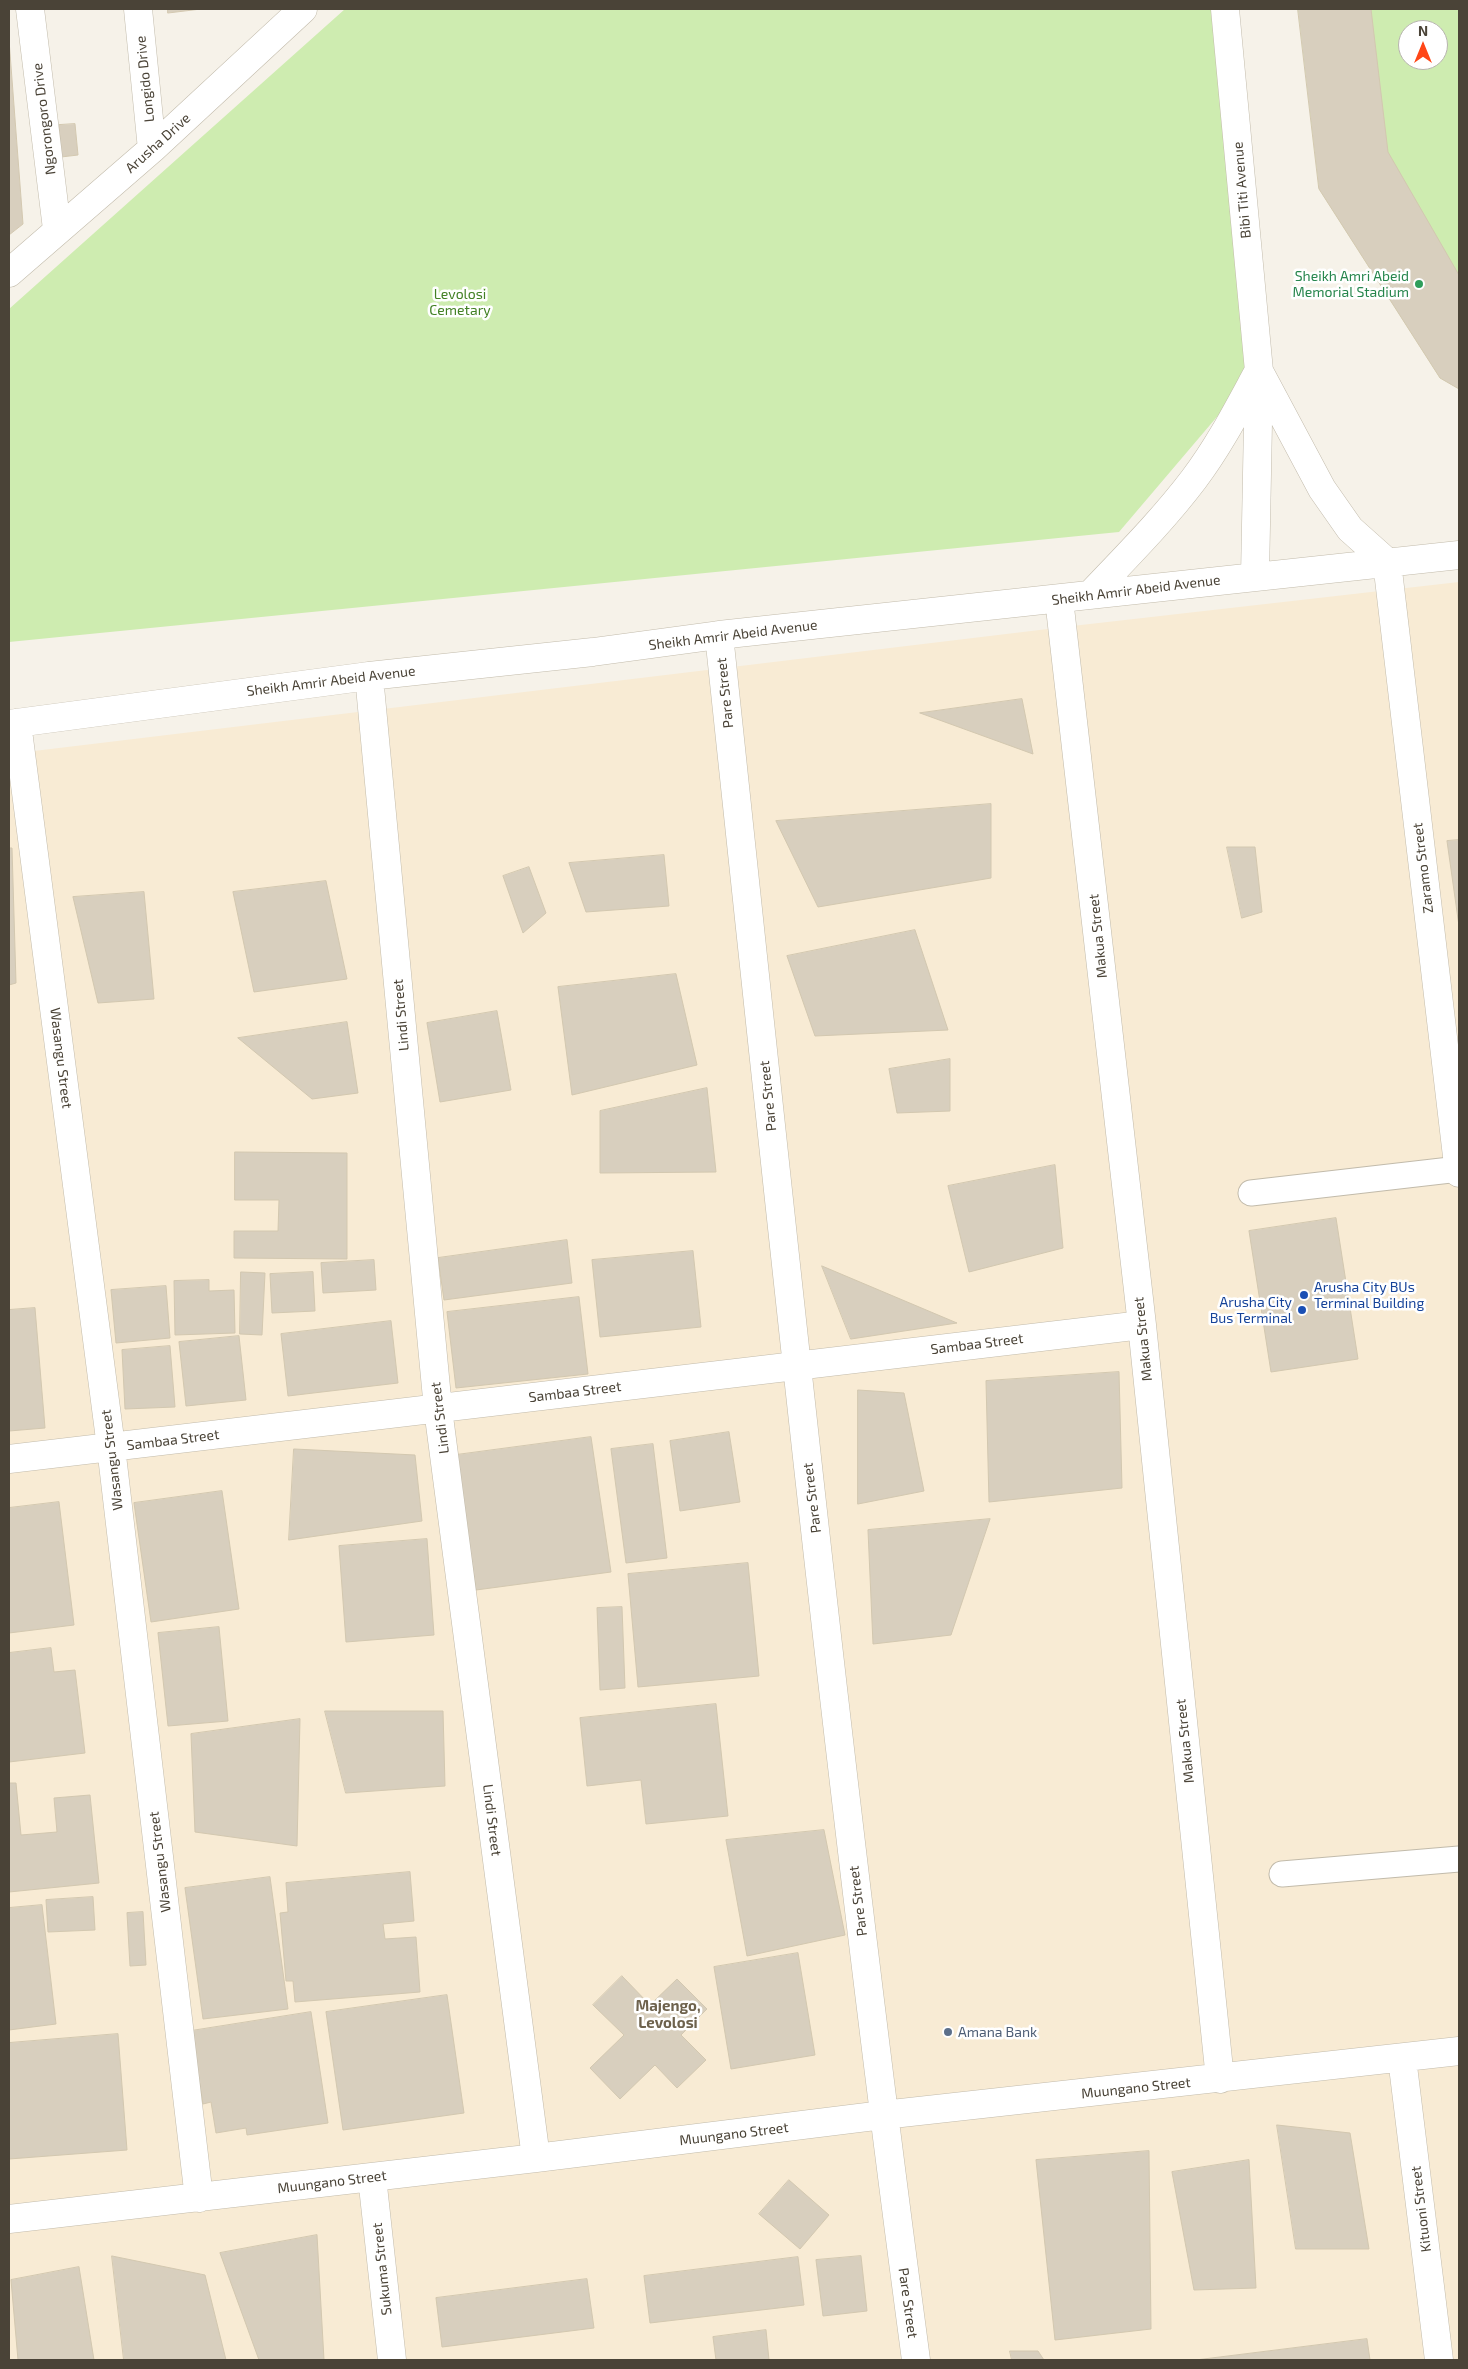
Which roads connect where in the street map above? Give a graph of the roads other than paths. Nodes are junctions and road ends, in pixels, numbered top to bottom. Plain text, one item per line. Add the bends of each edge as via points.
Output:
1 (30, 9) edge
2 (138, 9) edge
3 (303, 9) edge
4 (1224, 9) edge
5 (152, 149) junction
6 (57, 230) junction
7 (9, 273) edge
8 (1259, 371) junction
9 (1459, 556) edge
10 (1387, 562) junction
11 (1255, 576) junction
12 (1090, 594) junction
13 (1060, 599) junction
14 (719, 635) junction
15 (369, 676) junction
16 (13, 723) edge
17 (1459, 1169) edge
18 (1459, 1174) edge
19 (1251, 1192) dead end
20 (1142, 1325) junction
21 (797, 1365) junction
22 (438, 1409) junction
23 (111, 1447) junction
24 (9, 1459) edge
25 (1459, 1859) edge
26 (1282, 1874) dead end
27 (1459, 2051) edge
28 (1402, 2058) junction
29 (1220, 2079) junction
30 (883, 2115) junction
31 (536, 2158) junction
32 (372, 2177) junction
33 (199, 2198) junction
34 (9, 2220) edge
35 (392, 2360) edge
36 (916, 2360) edge
37 (1439, 2360) edge

1 - 6 street, Ngorongoro Drive
2 - 5 street, Longido Drive
3 - 5 street, Arusha Drive
4 - 8 street, Bibi Titi Avenue
5 - 6 street, Arusha Drive
6 - 7 street, Arusha Drive
8 - 10 street via 1322,489 1350,529
8 - 11 street, Bibi Titi Avenue
8 - 12 street via 1195,478 1149,534
9 - 10 street, Sheikh Amrir Abeid Avenue
10 - 11 street, Sheikh Amrir Abeid Avenue
10 - 17 street, Zaramo Street
11 - 12 street, Sheikh Amrir Abeid Avenue
12 - 13 street, Sheikh Amrir Abeid Avenue
13 - 14 street, Sheikh Amrir Abeid Avenue
13 - 20 street, Makua Street
14 - 15 street, Sheikh Amrir Abeid Avenue
14 - 21 street, Pare Street
15 - 16 street, Sheikh Amrir Abeid Avenue
15 - 22 street, Lindi Street
16 - 23 street, Wasangu Street
17 - 18 street, Zaramo Street
17 - 19 lane
20 - 21 street, Sambaa Street
20 - 29 street, Makua Street
21 - 22 street, Sambaa Street
21 - 30 street, Pare Street
22 - 23 street, Sambaa Street
22 - 31 street, Lindi Street
23 - 24 street, Sambaa Street
23 - 33 street, Wasangu Street
25 - 26 lane
27 - 28 street, Muungano Street
28 - 29 street, Muungano Street
28 - 37 street, Kituoni Street
29 - 30 street, Muungano Street
30 - 31 street, Muungano Street
30 - 36 street, Pare Street
31 - 32 street, Muungano Street
32 - 33 street, Muungano Street
32 - 35 street, Sukuma Street
33 - 34 street, Muungano Street

